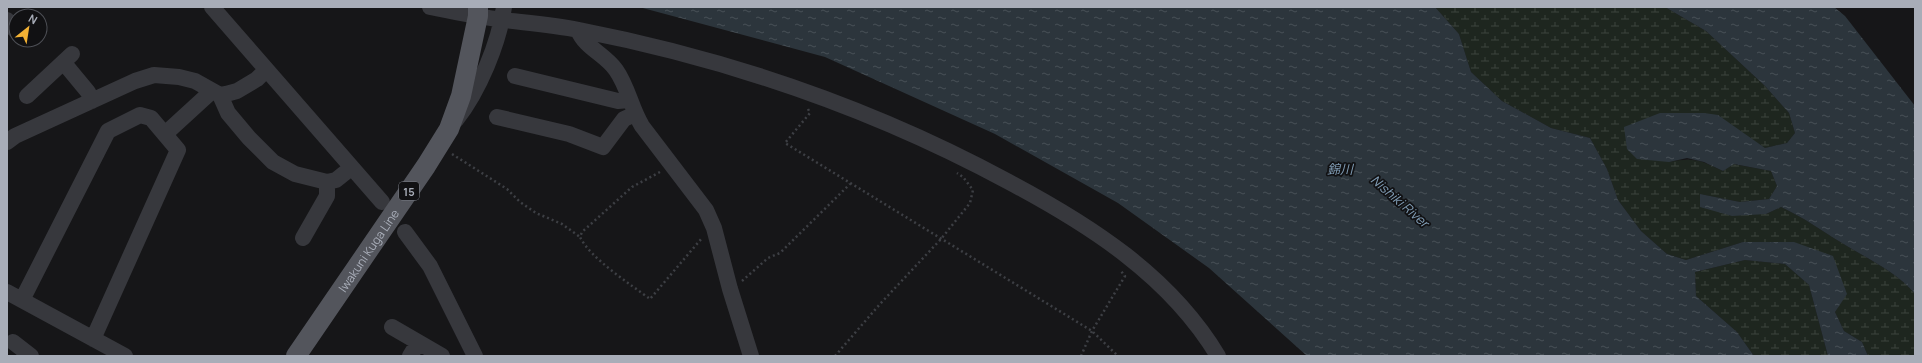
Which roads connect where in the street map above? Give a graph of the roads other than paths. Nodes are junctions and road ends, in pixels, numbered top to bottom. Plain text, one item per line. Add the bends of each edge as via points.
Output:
1 (212, 7) edge
2 (430, 7) edge
3 (478, 12) edge
4 (503, 13) edge
5 (578, 30) junction
6 (266, 71) junction
7 (515, 76) dead end
8 (216, 93) junction
9 (27, 96) dead end
10 (92, 101) junction
11 (632, 107) junction
12 (497, 117) dead end
13 (449, 129) junction
14 (165, 134) junction
15 (7, 142) edge
16 (351, 168) junction
17 (327, 182) junction
18 (382, 202) dead end
19 (405, 232) dead end
20 (302, 238) dead end
21 (12, 297) edge
22 (392, 328) dead end
23 (93, 339) junction
24 (13, 342) dead end
25 (414, 349) edge
26 (31, 356) edge
27 (125, 356) edge
28 (296, 356) edge
29 (442, 356) edge
30 (474, 356) edge
31 (751, 356) edge
32 (1218, 356) edge

1 - 6 street
2 - 3 street
3 - 4 street
3 - 13 main road, Iwakuni Kuga Line / 15 via 461,96
4 - 5 street
4 - 13 street via 476,90
5 - 11 street via 582,40 607,59 616,70 625,85
5 - 32 street via 717,63 820,97 901,129 985,169 1100,235 1142,267 1190,317 1209,340
6 - 8 street via 237,91
6 - 16 street
7 - 11 street via 618,101
8 - 10 street via 195,81 154,75
8 - 14 street
8 - 17 street via 228,113 273,162 295,174
9 - 10 street via 68,58
10 - 15 street
11 - 12 street via 603,147 569,134
11 - 31 street via 671,166 706,210 714,228
13 - 28 main road, Iwakuni Kuga Line / 15
14 - 21 street via 151,118 140,115 108,131
14 - 23 street via 178,150
16 - 17 street via 336,180
16 - 18 street
17 - 20 street via 327,196
19 - 30 street via 430,266
21 - 23 street
22 - 25 street
23 - 27 street
24 - 26 street
25 - 29 street

